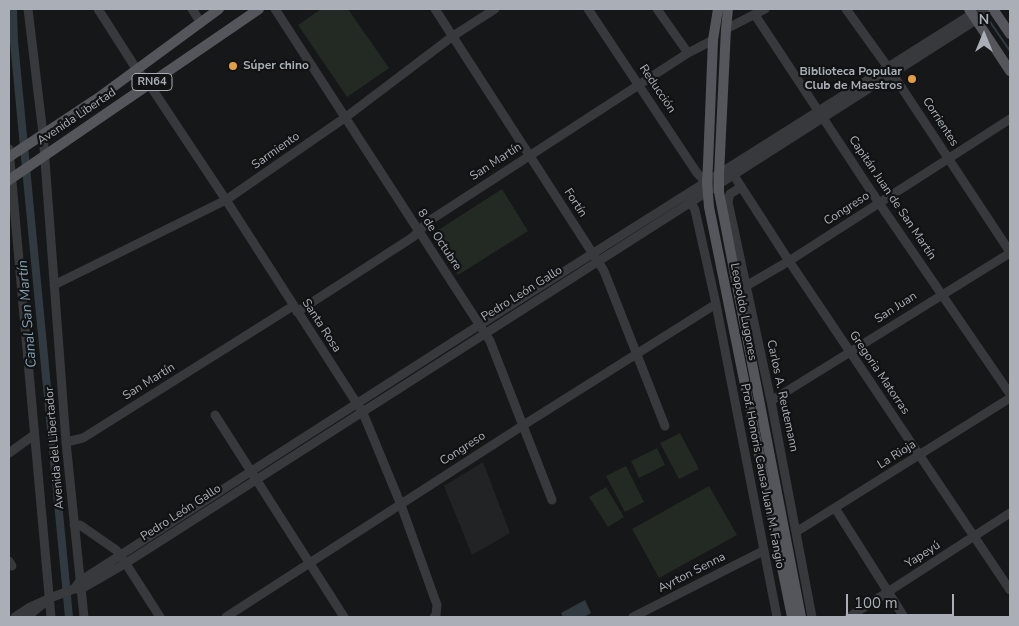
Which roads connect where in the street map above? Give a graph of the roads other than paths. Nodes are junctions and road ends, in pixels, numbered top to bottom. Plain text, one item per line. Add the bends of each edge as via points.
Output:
1 (28, 9) edge
2 (98, 9) edge
3 (192, 9) edge
4 (219, 9) edge
5 (259, 9) edge
6 (275, 9) edge
7 (435, 9) edge
8 (495, 9) edge
9 (588, 9) edge
10 (658, 9) edge
11 (718, 9) edge
12 (728, 9) edge
13 (765, 9) edge
14 (846, 9) edge
15 (993, 9) edge
16 (247, 12) edge
17 (976, 13) edge
18 (755, 15) junction
19 (201, 23) junction
20 (726, 29) junction
21 (1010, 34) edge
22 (453, 36) junction
23 (713, 40) junction
24 (688, 53) junction
25 (137, 70) junction
26 (890, 70) junction
27 (1010, 71) edge
28 (149, 84) junction
29 (639, 85) junction
30 (821, 114) junction
31 (346, 117) junction
32 (1010, 119) edge
33 (43, 134) junction
34 (11, 154) edge
35 (529, 155) junction
36 (40, 158) junction
37 (948, 159) junction
38 (732, 171) junction
39 (13, 176) edge
40 (719, 179) junction
41 (707, 187) junction
42 (741, 187) junction
43 (689, 198) junction
44 (226, 200) junction
45 (879, 203) junction
46 (419, 232) junction
47 (1010, 252) edge
48 (596, 258) junction
49 (789, 261) junction
50 (54, 285) junction
51 (746, 286) junction
52 (943, 294) junction
53 (716, 304) junction
54 (295, 309) junction
55 (483, 328) junction
56 (851, 352) junction
57 (637, 354) junction
58 (1010, 394) edge
59 (1010, 398) edge
60 (771, 401) junction
61 (360, 408) junction
62 (215, 415) dead end
63 (522, 426) junction
64 (665, 426) dead end
65 (34, 435) junction
66 (66, 442) junction
67 (9, 453) edge
68 (919, 456) junction
69 (253, 477) junction
70 (552, 500) dead end
71 (401, 505) junction
72 (835, 508) junction
73 (1010, 514) edge
74 (74, 525) junction
75 (796, 532) junction
76 (974, 536) junction
77 (764, 551) junction
78 (123, 559) junction
79 (310, 564) junction
80 (78, 586) junction
81 (1010, 590) edge
82 (888, 592) junction
83 (52, 597) junction
84 (15, 617) edge
85 (28, 617) edge
86 (51, 617) edge
87 (84, 617) edge
88 (160, 617) edge
89 (226, 617) edge
90 (344, 617) edge
91 (434, 617) edge
92 (633, 617) edge
93 (777, 617) edge
94 (792, 617) edge
95 (801, 617) edge
96 (812, 617) edge
97 (849, 617) edge
98 (904, 617) edge

1 - 33 street, Avenida del Libertador
2 - 25 street, Santa Rosa
3 - 19 street
4 - 19 main road, Avenida Libertad / RN64
5 - 16 main road, Avenida Libertad / RN64
6 - 31 street, 8 de Octubre
7 - 22 street, Fortín
8 - 22 street, Sarmiento
9 - 29 street, Reducción
10 - 24 street
11 - 23 main road, Leopoldo Lugones
12 - 20 main road, Leopoldo Lugones
13 - 18 street
14 - 26 street, Corrientes
15 - 21 main road
16 - 28 main road, Avenida Libertad / RN64
17 - 26 street, Pedro León Gallo
17 - 27 main road
18 - 20 street
18 - 30 street, Capitán Juan de San Martín
19 - 25 main road, Avenida Libertad / RN64
20 - 40 main road, Leopoldo Lugones
22 - 31 street, Sarmiento
22 - 35 street, Fortín
23 - 24 street, San Martín
23 - 41 main road, Leopoldo Lugones
24 - 29 street, San Martín
25 - 28 street, Santa Rosa
25 - 33 main road, Avenida Libertad / RN64
26 - 30 street, Pedro León Gallo
26 - 37 street, Corrientes
28 - 36 main road, Avenida Libertad / RN64
28 - 44 street, Santa Rosa
29 - 35 street, San Martín
29 - 41 street, Reducción
30 - 38 street, Pedro León Gallo
30 - 45 street, Capitán Juan de San Martín
31 - 44 street, Sarmiento
31 - 46 street, 8 de Octubre
32 - 37 street, Congreso
33 - 34 main road, Avenida Libertad / RN64
33 - 36 street, Avenida del Libertador
34 - 39 street, Avenida del Libertador
35 - 46 street, San Martín via 429,221
35 - 48 street, Fortín
36 - 39 main road, Avenida Libertad / RN64
36 - 50 street, Avenida del Libertador
37 - 45 street, Congreso
37 - 47 street, Corrientes
38 - 40 street, Pedro León Gallo
38 - 42 street, Gregoria Matorras
39 - 65 street, Avenida del Libertador
40 - 41 street, Pedro León Gallo
40 - 95 main road, Leopoldo Lugones via 721,205
41 - 43 street, Pedro León Gallo
41 - 94 main road, Leopoldo Lugones
42 - 49 street, Gregoria Matorras
42 - 51 street, Carlos A. Reutemann via 730,194 728,202
43 - 48 street, Pedro León Gallo
43 - 53 street, Prof. Honoris Causa Juan M. Fangio via 695,210
44 - 50 street, Sarmiento
44 - 54 street, Santa Rosa
45 - 49 street, Congreso
45 - 52 street, Capitán Juan de San Martín
46 - 54 street, San Martín
46 - 55 street, 8 de Octubre
47 - 52 street, San Juan
48 - 55 street, Pedro León Gallo
48 - 57 street, Fortín via 608,279
49 - 51 street, Congreso
49 - 56 street, Gregoria Matorras
50 - 66 street, Avenida del Libertador
51 - 60 street, Carlos A. Reutemann
52 - 56 street, San Juan
52 - 58 street, Capitán Juan de San Martín
53 - 57 street, Congreso
53 - 77 street, Prof. Honoris Causa Juan M. Fangio
54 - 61 street, Santa Rosa
54 - 66 street, San Martín via 83,438
55 - 61 street, Pedro León Gallo
55 - 63 street, 8 de Octubre
56 - 60 street, San Juan
56 - 68 street, Gregoria Matorras
57 - 63 street, Congreso
57 - 64 street, Fortín
59 - 68 street, La Rioja
60 - 75 street, Carlos A. Reutemann
61 - 69 street, Pedro León Gallo
61 - 71 street, Santa Rosa
62 - 69 street
63 - 70 street, 8 de Octubre
63 - 71 street, Congreso
65 - 67 street
65 - 83 street, Avenida del Libertador
66 - 74 street, Avenida del Libertador
68 - 72 street, La Rioja
68 - 76 street, Gregoria Matorras
69 - 78 street, Pedro León Gallo
69 - 79 street
71 - 79 street, Congreso
71 - 91 street, Santa Rosa via 436,604
72 - 75 street, La Rioja
72 - 82 street
73 - 76 street, Yapeyú
74 - 78 street via 80,525 116,550
74 - 80 street, Avenida del Libertador
75 - 96 street, Carlos A. Reutemann
76 - 81 street, Gregoria Matorras
76 - 82 street, Yapeyú
77 - 92 street, Ayrton Senna
77 - 93 street, Prof. Honoris Causa Juan M. Fangio
78 - 80 street, Pedro León Gallo
78 - 88 street
79 - 89 street, Congreso
79 - 90 street
80 - 83 street, Pedro León Gallo
80 - 87 street, Avenida del Libertador
82 - 97 street, Yapeyú
82 - 98 street
83 - 84 street, Pedro León Gallo via 30,606
83 - 85 street, Pedro León Gallo
83 - 86 street, Avenida del Libertador

